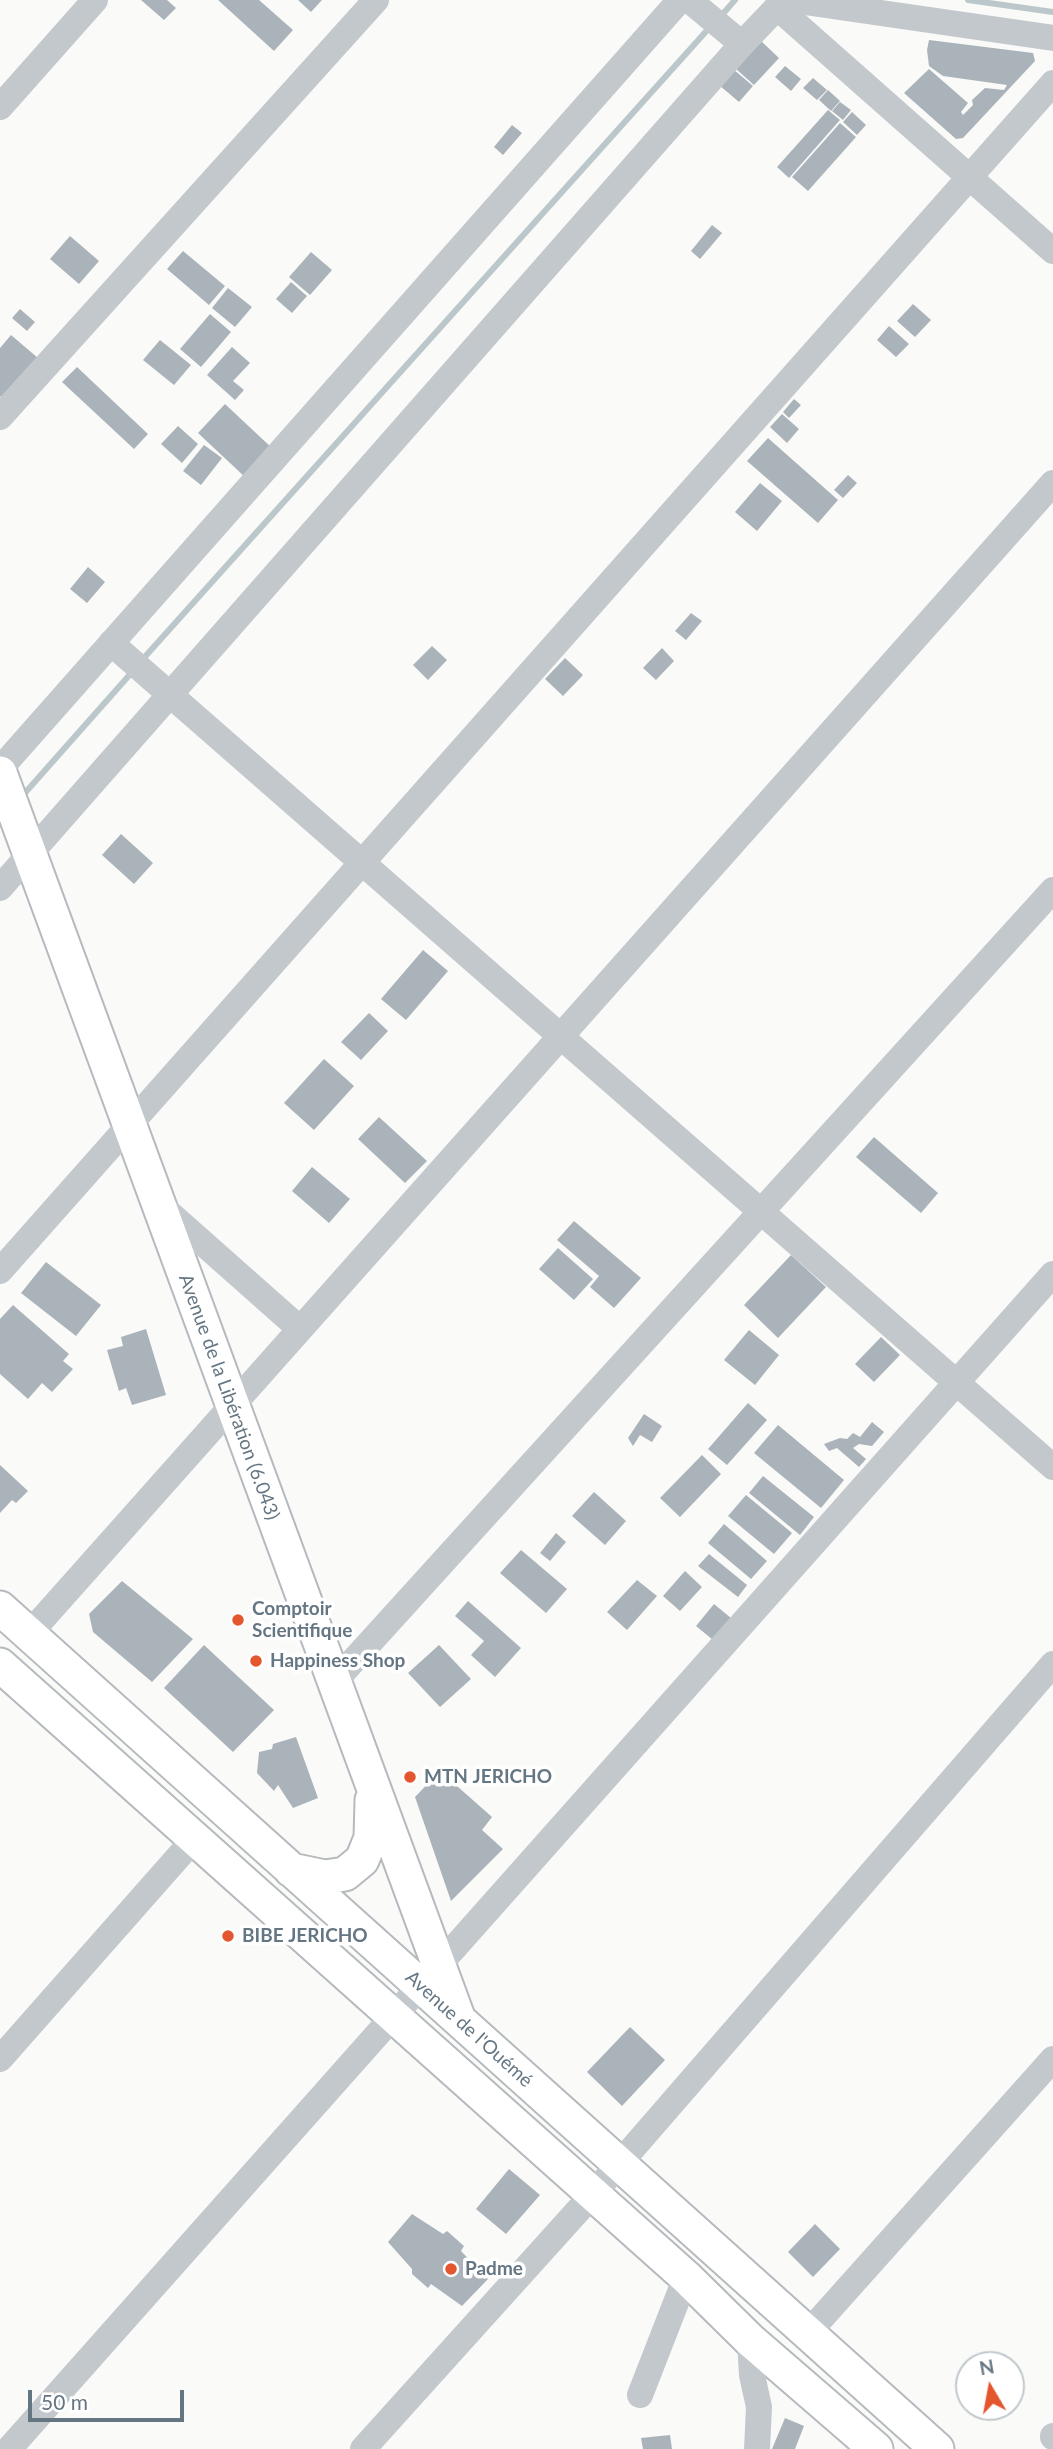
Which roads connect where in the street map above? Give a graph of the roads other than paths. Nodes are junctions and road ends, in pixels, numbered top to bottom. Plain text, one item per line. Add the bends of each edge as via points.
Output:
1 (95, 0) edge
2 (376, 0) edge
3 (688, 2) edge
4 (784, 3) edge
5 (1053, 38) edge
6 (737, 39) junction
7 (1053, 83) edge
8 (0, 107) edge
9 (970, 177) junction
10 (1053, 251) edge
11 (0, 417) edge
12 (1053, 483) edge
13 (119, 650) junction
14 (160, 685) junction
15 (0, 771) edge
16 (30, 855) junction
17 (362, 862) junction
18 (0, 888) edge
19 (1053, 890) edge
20 (561, 1036) junction
21 (129, 1125) junction
22 (158, 1204) junction
23 (762, 1213) junction
24 (0, 1271) edge
25 (1053, 1274) edge
26 (300, 1329) junction
27 (957, 1383) junction
28 (232, 1405) junction
29 (1053, 1467) edge
30 (0, 1608) edge
31 (29, 1634) junction
32 (1053, 1664) edge
33 (1, 1668) edge
34 (334, 1682) junction
35 (373, 1787) junction
36 (195, 1838) junction
37 (291, 1870) junction
38 (429, 1975) junction
39 (393, 2015) junction
40 (459, 2020) joint
41 (0, 2059) edge
42 (1053, 2059) edge
43 (618, 2163) junction
44 (593, 2194) junction
45 (686, 2277) junction
46 (808, 2333) junction
47 (750, 2340) junction
48 (640, 2395) dead end
49 (867, 2446) edge
50 (9, 2449) edge
51 (363, 2449) edge
52 (757, 2449) edge
53 (937, 2449) edge

1 - 8 street
2 - 11 street
3 - 6 street
3 - 13 street
4 - 5 street
4 - 6 street
4 - 9 street
6 - 14 street
7 - 9 street
9 - 10 street
9 - 17 street
12 - 20 street
13 - 14 street
13 - 15 street
14 - 16 street
14 - 17 street
15 - 16 main road, Avenue de la Libération (6.043)
16 - 18 street
16 - 21 main road, Avenue de la Libération (6.043)
17 - 20 street
17 - 21 street
19 - 23 street
20 - 23 street
20 - 26 street
21 - 22 main road, Avenue de la Libération (6.043)
21 - 24 street
22 - 26 street
22 - 28 main road, Avenue de la Libération (6.043)
23 - 27 street
23 - 34 street
25 - 27 street
26 - 28 street
27 - 29 street
27 - 38 street
28 - 31 street
28 - 34 main road, Avenue de la Libération (6.043)
30 - 31 main road, Avenue de l'Ouémé
31 - 37 main road, Avenue de l'Ouémé
32 - 43 street
33 - 36 main road
34 - 35 main road, Avenue de la Libération (6.043)
35 - 37 main road via 371,1838 362,1860 345,1874 325,1877
35 - 38 main road, Avenue de la Libération (6.043)
36 - 39 main road
36 - 41 street
37 - 38 main road, Avenue de l'Ouémé
38 - 39 street
38 - 40 main road, Avenue de la Libération (6.043)
39 - 44 main road
39 - 50 street
40 - 43 main road, Avenue de l'Ouémé
42 - 46 street
43 - 44 street
43 - 46 main road, Avenue de l'Ouémé
44 - 45 main road
44 - 51 street
45 - 47 main road
45 - 48 street
46 - 53 main road, Avenue de l'Ouémé
47 - 49 main road
47 - 52 street via 759,2407

